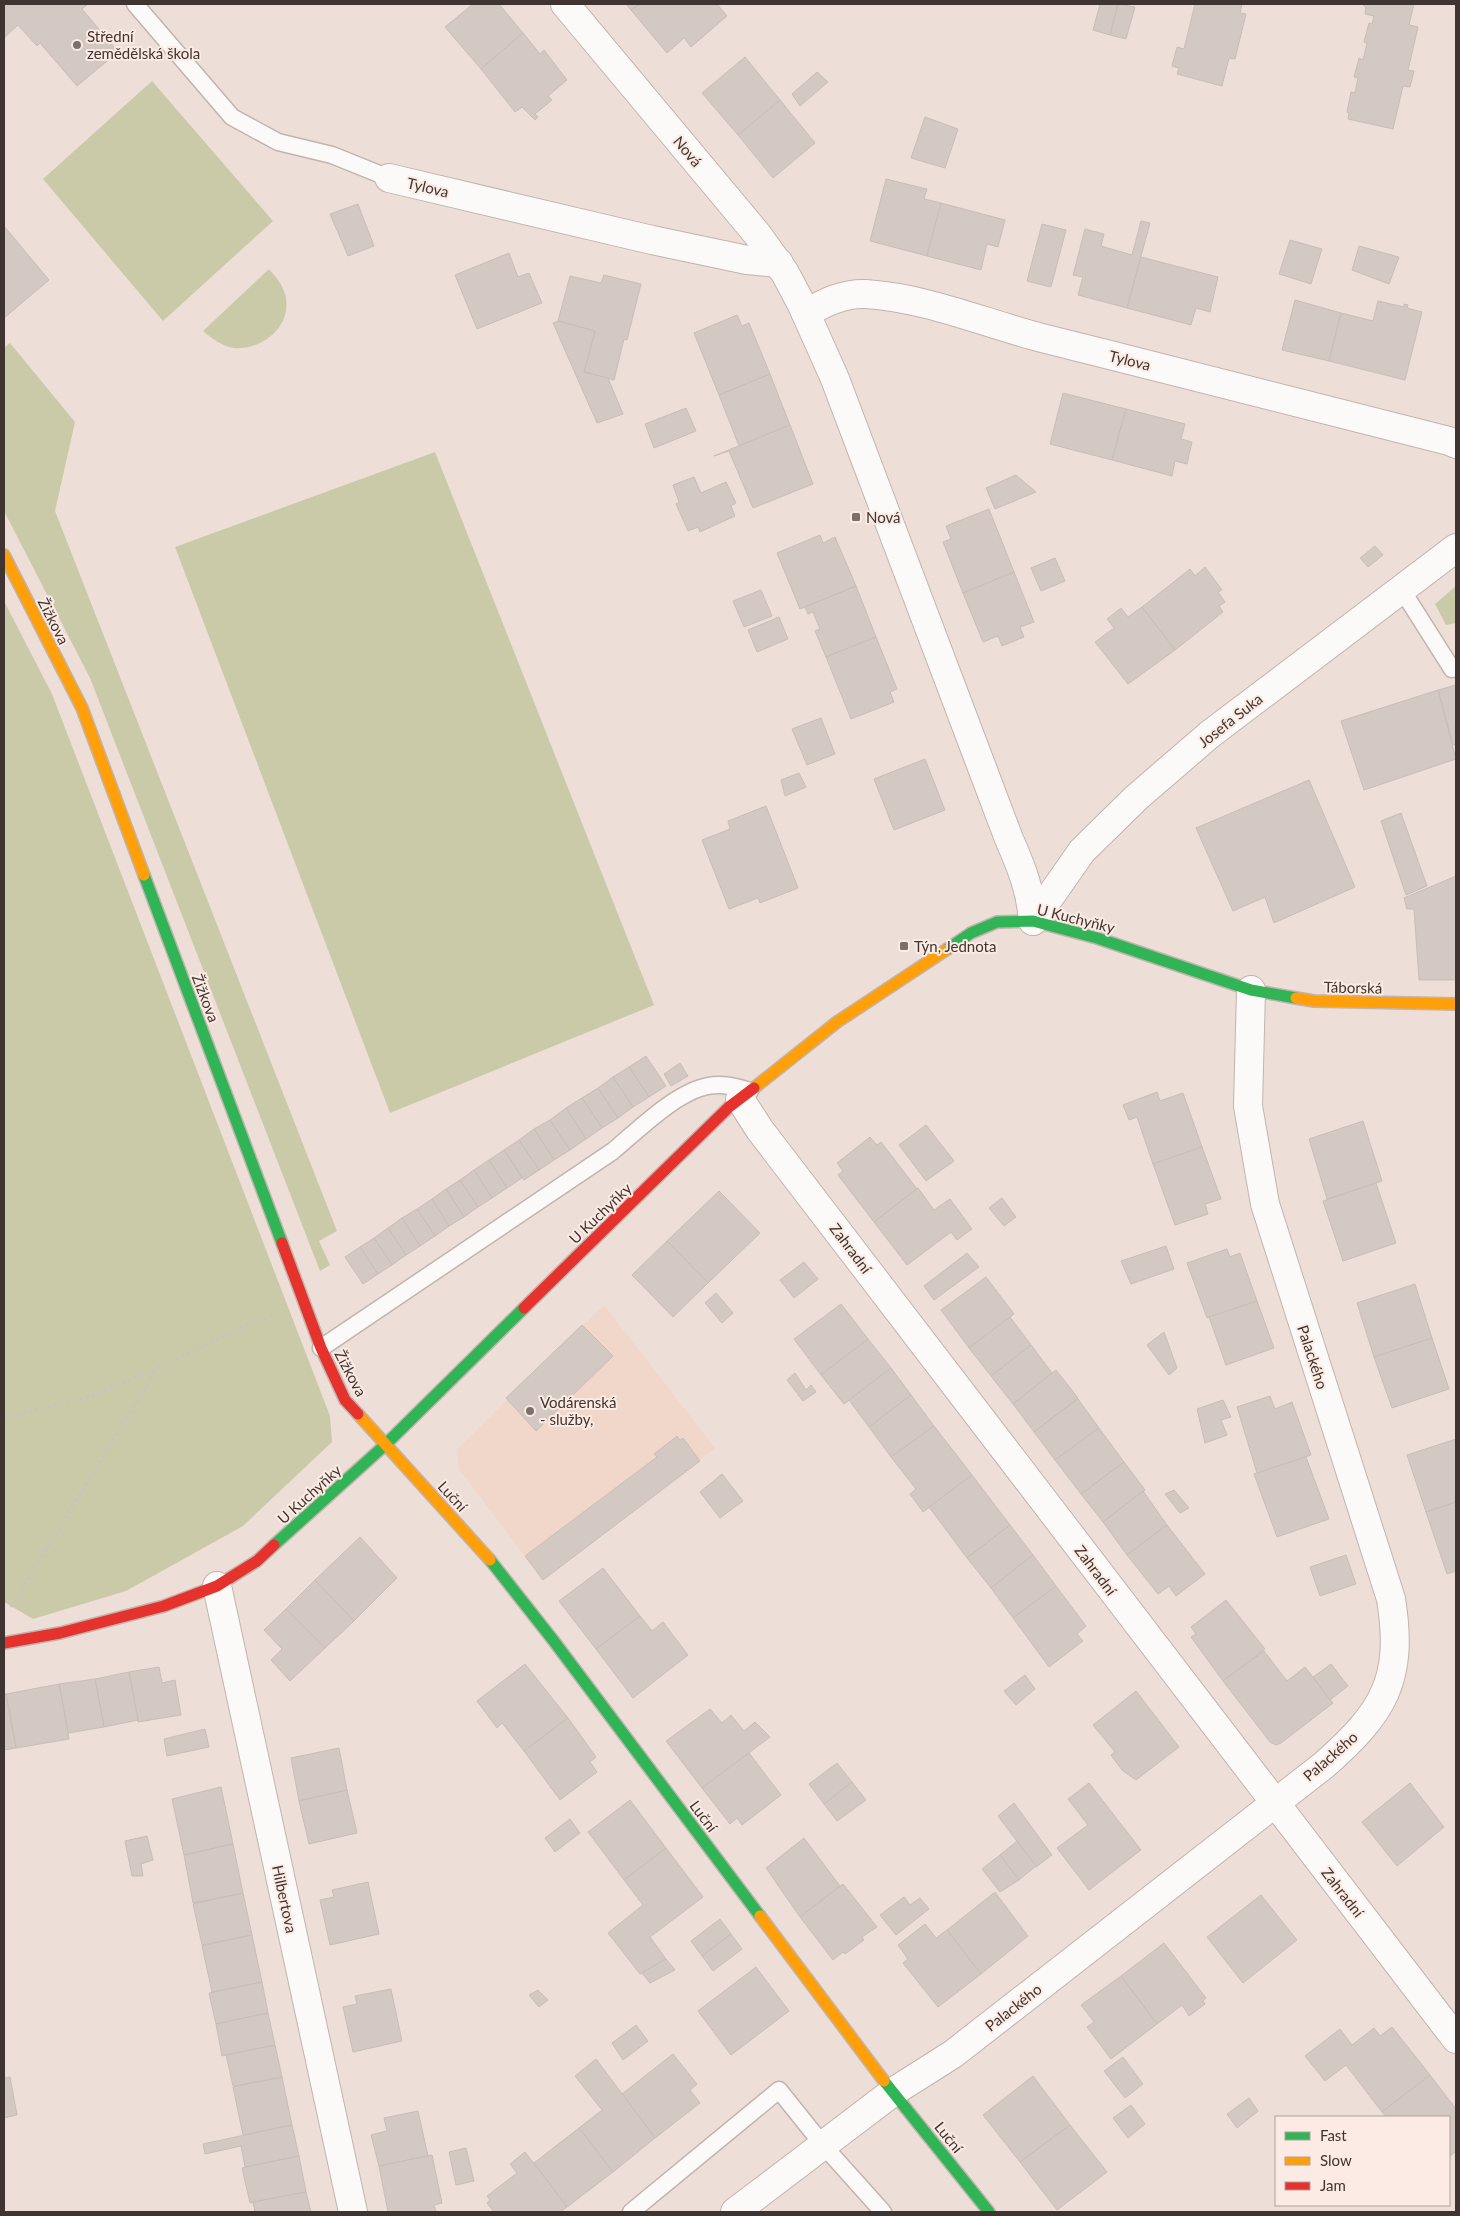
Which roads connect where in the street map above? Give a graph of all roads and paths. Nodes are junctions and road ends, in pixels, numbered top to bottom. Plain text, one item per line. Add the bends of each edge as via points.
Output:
1 (135, 4) edge
2 (565, 4) edge
3 (389, 178) joint
4 (779, 263) junction
5 (806, 314) junction
6 (1456, 444) edge
7 (1456, 548) edge
8 (4, 555) edge
9 (1402, 590) junction
10 (1456, 668) edge
11 (1032, 921) junction
12 (1251, 990) junction
13 (1456, 1004) edge
14 (745, 1095) junction
15 (307, 1310) junction
16 (321, 1348) junction
17 (156, 1369) junction
18 (4, 1418) edge
19 (385, 1445) junction
20 (217, 1586) junction
21 (9, 1610) dead end
22 (4, 1643) edge
23 (1274, 1803) junction
24 (1456, 2039) edge
25 (893, 2092) junction
26 (823, 2145) junction
27 (352, 2212) edge
28 (631, 2212) edge
29 (735, 2212) edge
30 (883, 2212) edge
31 (989, 2212) edge

1 - 3 lane, Tylova via 232,117 278,142 332,155
2 - 4 street, Nová
3 - 4 street, Tylova via 652,240 747,260
4 - 5 street, Nová
5 - 6 street, Tylova via 824,302 842,297 865,294 895,298
5 - 11 street, Nová via 835,379 1009,839 1026,876
7 - 9 street, Josefa Suka
8 - 15 street, Žižkova via 82,708
9 - 10 lane via 1452,669
9 - 11 street, Josefa Suka via 1209,735 1136,798 1082,850
11 - 12 street, U Kuchyňky via 1097,938
11 - 14 street, U Kuchyňky via 997,922 971,933 837,1022
12 - 13 street, Táborská via 1314,1001
12 - 23 street, Palackého via 1248,1106 1265,1204 1391,1599 1396,1632 1387,1692 1375,1711 1353,1739
14 - 16 lane via 730,1085 709,1086 690,1092 640,1127 613,1151
14 - 19 street, U Kuchyňky
14 - 23 street, Zahradní via 766,1138
15 - 16 street, Žižkova
15 - 17 path via 276,1314 253,1322
16 - 19 street, Žižkova via 345,1400
17 - 18 path via 89,1398
17 - 21 path
19 - 20 street, U Kuchyňky via 258,1561
19 - 25 street, Luční via 484,1552
20 - 22 street, U Kuchyňky via 164,1606 60,1633
20 - 27 street, Hilbertova
23 - 24 street, Zahradní
23 - 25 street, Palackého via 953,2054
25 - 26 street, Palackého
25 - 31 street, Luční
26 - 28 lane via 779,2090
26 - 29 street, Palackého
26 - 30 lane

